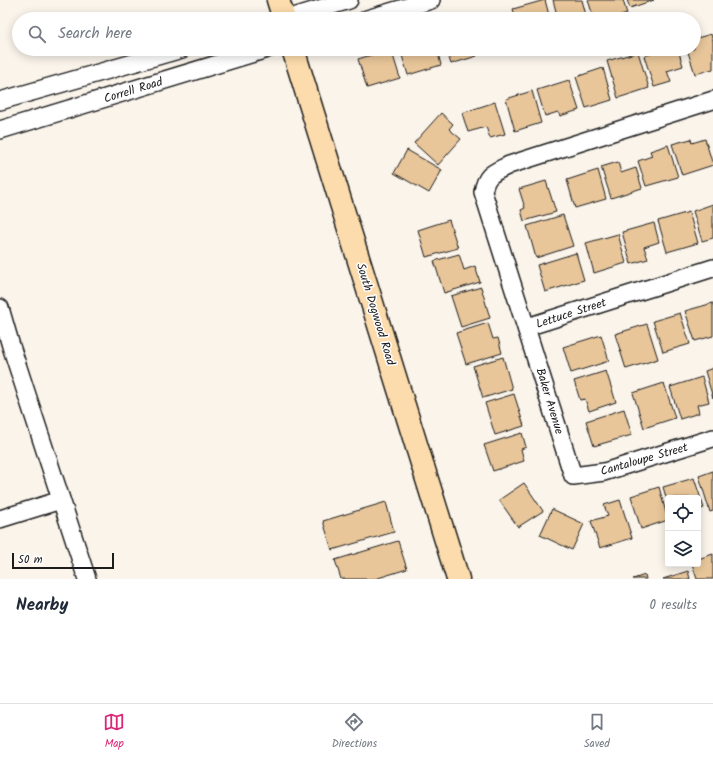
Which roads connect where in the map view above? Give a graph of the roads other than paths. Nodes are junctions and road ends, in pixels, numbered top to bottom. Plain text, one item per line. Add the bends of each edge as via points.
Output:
1 (278, 0) edge
2 (349, 0) edge
3 (432, 0) edge
4 (282, 12) edge
5 (309, 12) edge
6 (391, 12) edge
7 (158, 56) edge
8 (244, 56) edge
9 (295, 56) edge
10 (713, 100) edge
11 (0, 101) edge
12 (0, 130) edge
13 (713, 268) edge
14 (0, 308) edge
15 (527, 327) junction
16 (6, 348) edge
17 (713, 438) edge
18 (574, 476) joint
19 (61, 500) junction
20 (0, 519) edge
21 (87, 579) edge
22 (458, 579) edge

1 - 4 main road
2 - 5 street
3 - 6 street
7 - 11 street
8 - 12 street, Correll Road
9 - 22 main road, South Dogwood Road
10 - 15 street, Baker Avenue via 509,165 493,173 485,181 484,192
13 - 15 street, Lettuce Street
14 - 16 street
15 - 18 street, Baker Avenue
16 - 19 street
17 - 18 street, Cantaloupe Street via 604,472
19 - 20 street
19 - 21 street

